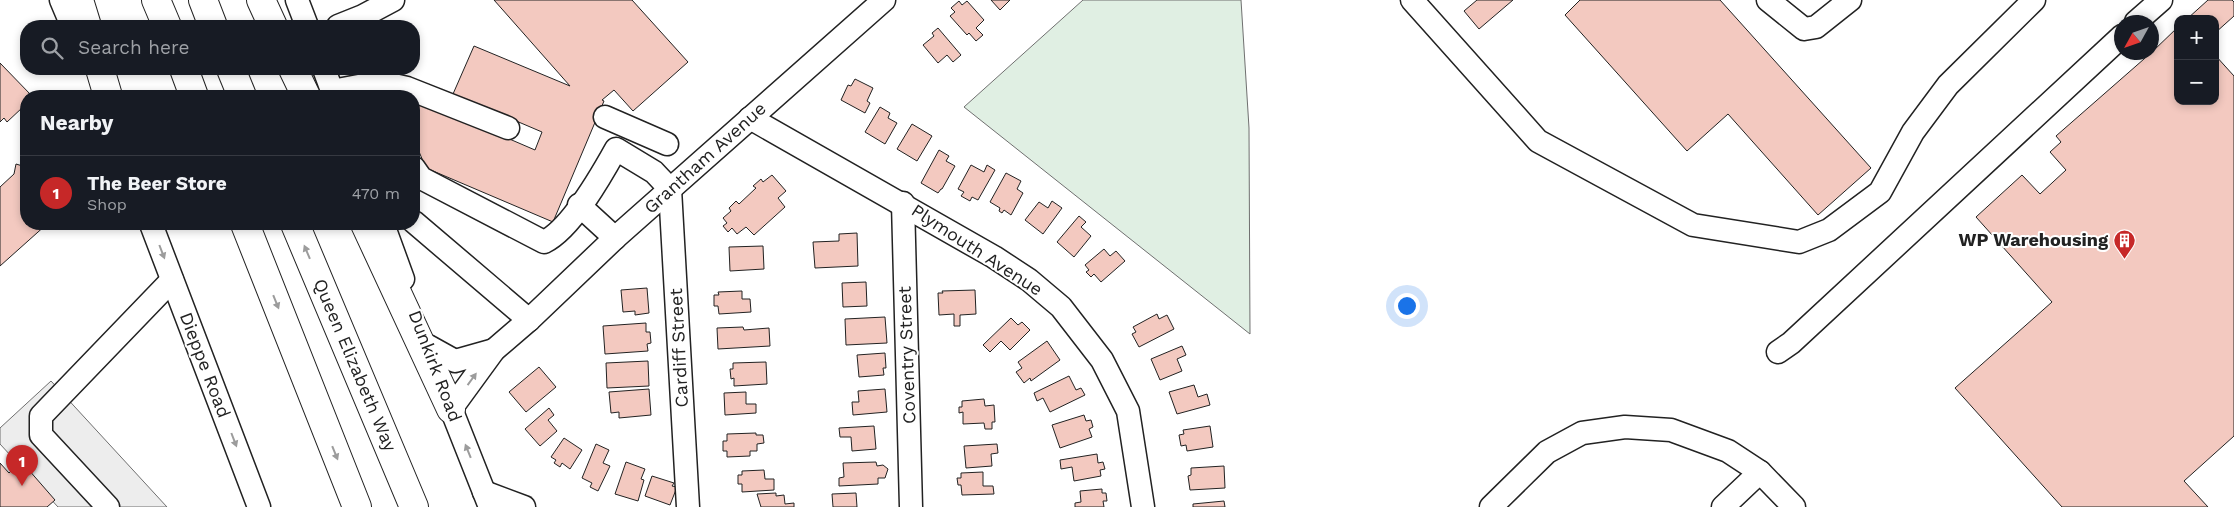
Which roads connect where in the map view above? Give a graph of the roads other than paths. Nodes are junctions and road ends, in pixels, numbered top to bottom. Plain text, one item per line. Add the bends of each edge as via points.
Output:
1 (61, 0) edge
2 (79, 0) edge
3 (156, 0) edge
4 (204, 0) edge
5 (261, 0) edge
6 (297, 0) edge
7 (393, 0) edge
8 (884, 0) edge
9 (1412, 0) edge
10 (1768, 0) edge
11 (1850, 0) edge
12 (2034, 0) edge
13 (2160, 0) edge
14 (361, 8) edge
15 (2144, 15) edge
16 (69, 20) edge
17 (85, 20) edge
18 (164, 20) edge
19 (211, 20) edge
20 (270, 20) edge
21 (305, 20) edge
22 (346, 20) edge
23 (2114, 43) edge
24 (91, 75) edge
25 (102, 75) edge
26 (186, 75) edge
27 (233, 75) edge
28 (296, 75) edge
29 (326, 75) edge
30 (385, 82) edge
31 (98, 90) edge
32 (106, 90) edge
33 (192, 90) edge
34 (240, 90) edge
35 (303, 90) edge
36 (332, 90) edge
37 (350, 90) edge
38 (412, 90) edge
39 (420, 93) edge
40 (605, 117) dead end
41 (750, 118) junction
42 (508, 128) dead end
43 (667, 144) junction
44 (696, 166) junction
45 (647, 167) junction
46 (420, 177) edge
47 (670, 189) junction
48 (903, 204) junction
49 (579, 206) junction
50 (420, 227) edge
51 (153, 230) edge
52 (247, 230) edge
53 (299, 230) edge
54 (368, 230) edge
55 (384, 230) edge
56 (615, 238) junction
57 (172, 280) junction
58 (529, 320) junction
59 (421, 339) junction
60 (494, 350) junction
61 (1778, 352) dead end
62 (451, 409) junction
63 (1760, 472) junction
64 (487, 500) edge
65 (108, 507) edge
66 (260, 507) edge
67 (357, 507) edge
68 (414, 507) edge
69 (524, 507) edge
70 (688, 507) edge
71 (911, 507) edge
72 (1143, 507) edge
73 (1491, 507) edge
74 (1723, 507) edge
75 (1794, 507) edge

1 - 16 street
2 - 17 highway
3 - 18 highway
4 - 19 highway
5 - 20 highway
6 - 21 street
7 - 14 street
8 - 41 street, Grantham Avenue
9 - 12 street via 1538,141 1693,225 1799,242 1829,230 1880,192 1912,132 1948,85
10 - 11 street via 1804,29 1816,26
13 - 15 street
14 - 22 street
23 - 61 street
24 - 31 street
25 - 32 highway
26 - 33 highway
27 - 34 highway
28 - 35 highway
29 - 36 street
30 - 37 street
30 - 38 street
39 - 42 street
40 - 43 street
41 - 44 street, Grantham Avenue
41 - 48 street, Plymouth Avenue
43 - 44 street
43 - 45 street
44 - 47 street, Grantham Avenue
45 - 47 street
45 - 49 street via 616,149
46 - 49 street via 544,242 556,236
47 - 56 street, Grantham Avenue
47 - 70 street, Cardiff Street
48 - 71 street, Coventry Street
48 - 72 street, Plymouth Avenue via 1022,275 1061,307 1102,360 1128,411
49 - 56 street
50 - 58 street
51 -> 57 street, Dieppe Road
52 -> 67 highway
68 -> 53 highway, Queen Elizabeth Way
54 - 59 highway
55 - 59 street, Dunkirk Road
56 - 58 street, Grantham Avenue
57 - 65 street via 40,416 41,435
57 -> 66 street, Dieppe Road
58 - 60 street, Grantham Avenue
59 - 60 street, Grantham Avenue via 456,361
59 - 62 highway
62 -> 60 street, Grantham Avenue
64 -> 62 street, Dunkirk Road
63 - 73 street via 1709,442 1671,430 1625,427 1582,433 1547,452
63 - 74 street
63 - 75 street
64 - 69 street

